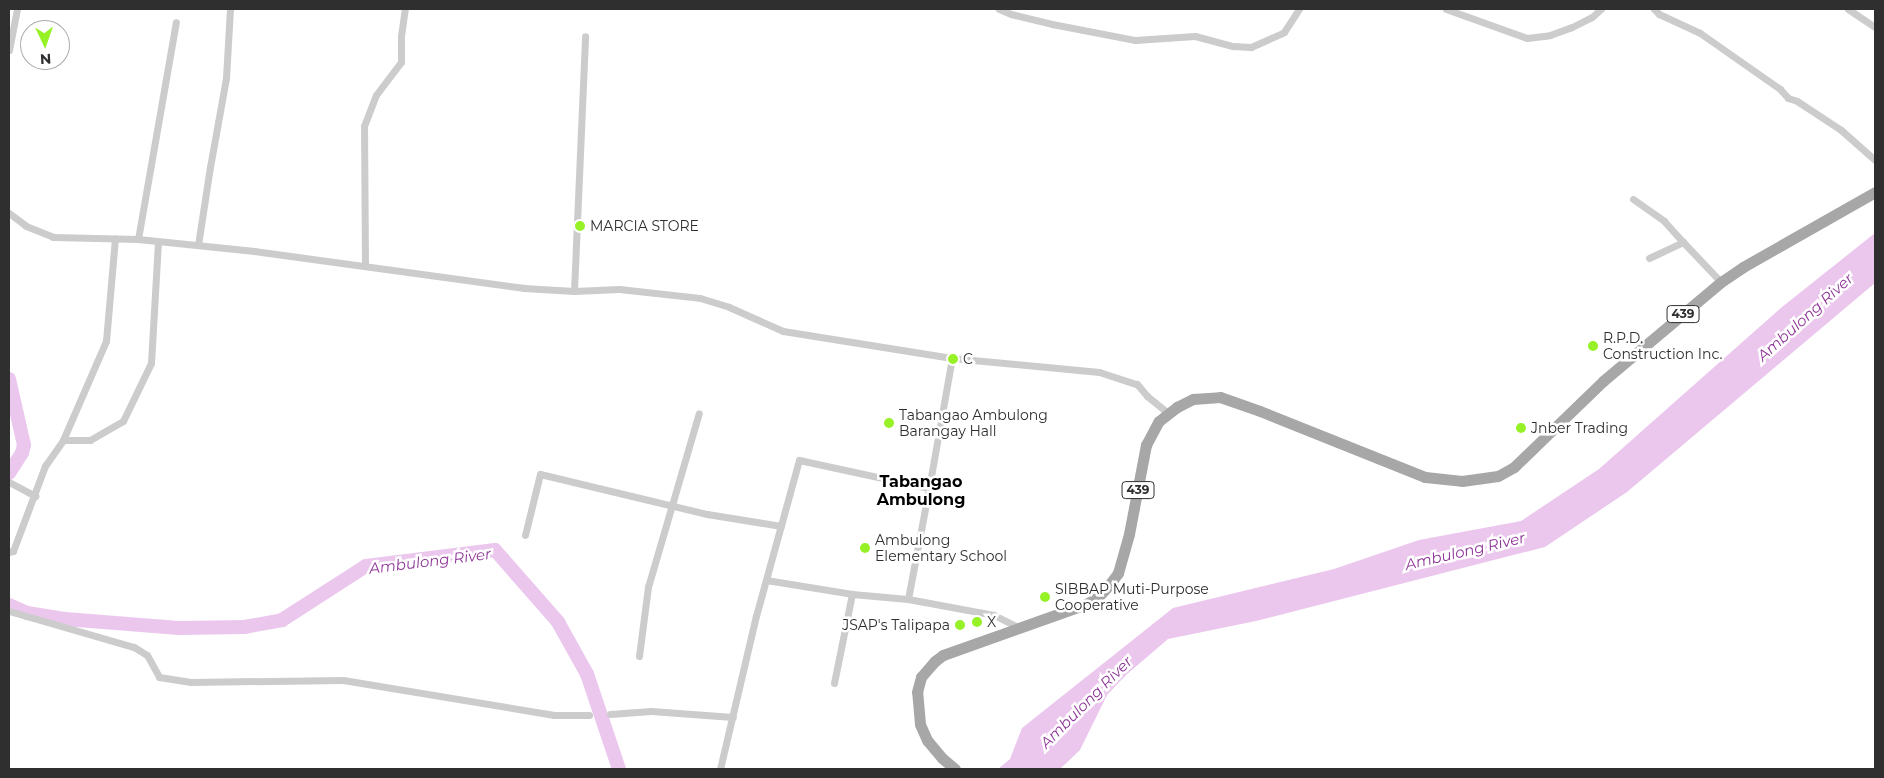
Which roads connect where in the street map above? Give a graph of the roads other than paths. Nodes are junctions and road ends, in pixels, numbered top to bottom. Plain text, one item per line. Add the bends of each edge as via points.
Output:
1 (17, 9) edge
2 (230, 9) edge
3 (405, 9) edge
4 (999, 9) edge
5 (1300, 9) edge
6 (1446, 9) edge
7 (1601, 9) edge
8 (1654, 9) edge
9 (1848, 9) edge
10 (176, 22) dead end
11 (1875, 27) edge
12 (585, 36) dead end
13 (9, 50) edge
14 (1875, 160) edge
15 (1875, 192) edge
16 (1633, 199) dead end
17 (9, 212) edge
18 (114, 238) junction
19 (138, 239) junction
20 (158, 242) junction
21 (1683, 242) junction
22 (198, 245) junction
23 (1649, 258) dead end
24 (365, 265) junction
25 (1721, 282) junction
26 (574, 290) junction
27 (952, 358) junction
28 (699, 413) dead end
29 (1168, 413) junction
30 (63, 440) junction
31 (9, 482) edge
32 (929, 488) junction
33 (34, 496) junction
34 (671, 504) junction
35 (781, 526) junction
36 (525, 534) dead end
37 (9, 552) edge
38 (766, 580) junction
39 (852, 594) junction
40 (908, 600) junction
41 (9, 611) edge
42 (1020, 628) junction
43 (639, 656) dead end
44 (834, 683) dead end
45 (589, 714) dead end
46 (610, 714) dead end
47 (733, 716) junction
48 (720, 769) edge
49 (955, 769) edge

1 - 13 street
2 - 22 street via 226,78
3 - 24 street via 401,62 376,95 364,126
4 - 5 street via 1052,24 1136,40 1195,36 1251,47 1284,32
6 - 7 street via 1527,38 1572,27
8 - 14 street via 1700,33 1788,98 1841,130
9 - 11 street
10 - 19 street
12 - 26 street
15 - 25 main road, 439 via 1743,266
16 - 21 street via 1664,221
17 - 18 street via 26,226 52,237
18 - 19 street
18 - 30 street via 106,341
19 - 20 street
20 - 22 street
20 - 30 street via 150,363 123,421 90,440
21 - 23 street
21 - 25 street
22 - 24 street
24 - 26 street via 524,288
25 - 29 main road, 439 via 1603,381 1514,467 1498,476 1462,482 1426,477 1220,397 1194,399
26 - 27 street via 619,288 700,298 783,331
27 - 29 street via 1117,376 1136,384
27 - 32 street
28 - 34 street
29 - 42 main road, 439 via 1159,421 1146,445 1118,573 1098,597 1086,604
30 - 33 street via 45,466
31 - 33 street
32 - 35 street via 799,460
32 - 40 street
33 - 37 street
34 - 35 street via 706,514
34 - 36 street via 540,474
34 - 43 street via 648,587
35 - 38 street
38 - 39 street
38 - 47 street
39 - 40 street
39 - 44 street
40 - 42 street via 994,615
41 - 45 street via 134,647 148,655 159,677 191,682 343,680 554,715
42 - 49 main road, 439 via 943,655 921,677 917,692 920,724 942,758
46 - 47 street via 651,711
47 - 48 street

